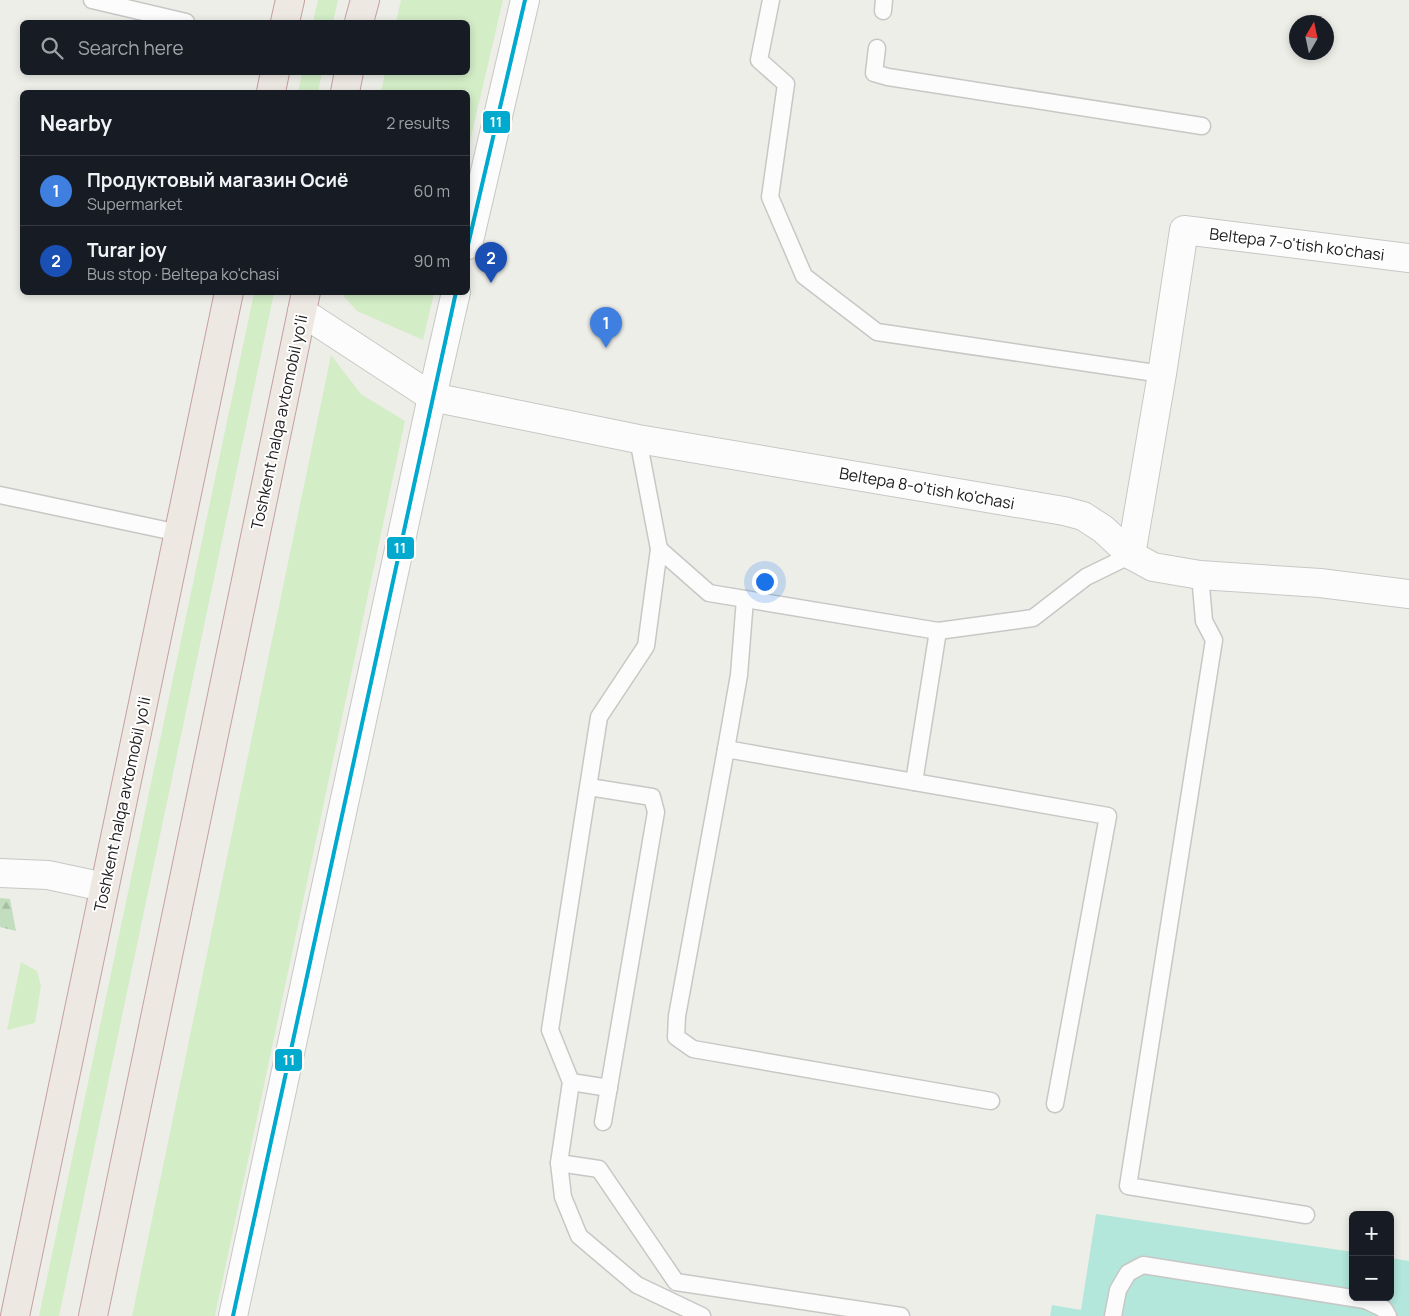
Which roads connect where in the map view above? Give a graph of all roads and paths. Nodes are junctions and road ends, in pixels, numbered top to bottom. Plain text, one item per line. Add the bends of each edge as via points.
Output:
1 (92, 0) edge
2 (290, 0) edge
3 (365, 0) edge
4 (525, 0) edge
5 (771, 0) edge
6 (177, 20) edge
7 (285, 20) edge
8 (360, 20) edge
9 (877, 48) dead end
10 (274, 75) edge
11 (348, 75) edge
12 (271, 90) edge
13 (345, 90) edge
14 (1202, 126) dead end
15 (470, 237) edge
16 (1409, 258) edge
17 (228, 295) edge
18 (455, 295) edge
19 (304, 302) edge
20 (1162, 374) junction
21 (432, 397) junction
22 (638, 439) junction
23 (0, 496) edge
24 (179, 532) junction
25 (659, 549) junction
26 (1130, 555) junction
27 (1200, 575) junction
28 (1409, 594) edge
29 (744, 599) junction
30 (938, 631) junction
31 (726, 749) junction
32 (914, 782) junction
33 (588, 787) junction
34 (0, 873) edge
35 (104, 888) junction
36 (571, 1082) junction
37 (609, 1088) junction
38 (991, 1101) dead end
39 (1055, 1104) dead end
40 (603, 1122) dead end
41 (559, 1163) junction
42 (1306, 1215) dead end
43 (15, 1316) edge
44 (93, 1316) edge
45 (233, 1316) edge
46 (702, 1316) edge
47 (901, 1316) edge
48 (1113, 1316) edge
49 (1388, 1316) edge

1 - 6 lane
2 - 7 highway
3 - 8 highway
4 - 15 street
5 - 20 lane via 759,60 786,84 770,197 804,276 877,332
9 - 14 lane via 874,72 888,77
10 - 12 highway
11 - 13 highway
16 - 20 street, Beltepa 7-o'tish ko'chasi via 1184,230
17 - 24 highway, Toshkent halqa avtomobil yo'li
18 - 21 street
19 - 21 street
19 - 44 highway, Toshkent halqa avtomobil yo'li
20 - 26 street
21 - 22 street, Beltepa 8-o'tish ko'chasi
21 - 45 street
22 - 25 lane
22 - 26 street, Beltepa 8-o'tish ko'chasi via 1064,511 1083,516 1104,529
23 - 24 lane
24 - 35 highway, Toshkent halqa avtomobil yo'li
25 - 29 lane via 709,593
25 - 33 lane via 646,646 599,717
26 - 27 street, Beltepa 8-o'tish ko'chasi via 1153,567
26 - 30 lane via 1086,577 1033,618
27 - 28 street, Beltepa 8-o'tish ko'chasi via 1320,583
27 - 42 lane via 1204,621 1214,640 1128,1186
29 - 30 lane
29 - 31 lane via 739,675
30 - 32 lane
31 - 32 lane
31 - 38 lane via 677,1016 676,1037 693,1049
32 - 39 lane via 1108,816
33 - 36 lane via 550,1030
33 - 37 lane via 652,797 656,812
34 - 35 street via 48,875
35 - 43 highway, Toshkent halqa avtomobil yo'li
36 - 37 lane
36 - 41 lane
37 - 40 lane
41 - 46 lane via 563,1197 579,1236 637,1285
41 - 47 lane via 599,1169 676,1282
48 - 49 lane via 1118,1290 1128,1273 1143,1265 1365,1300 1384,1309

